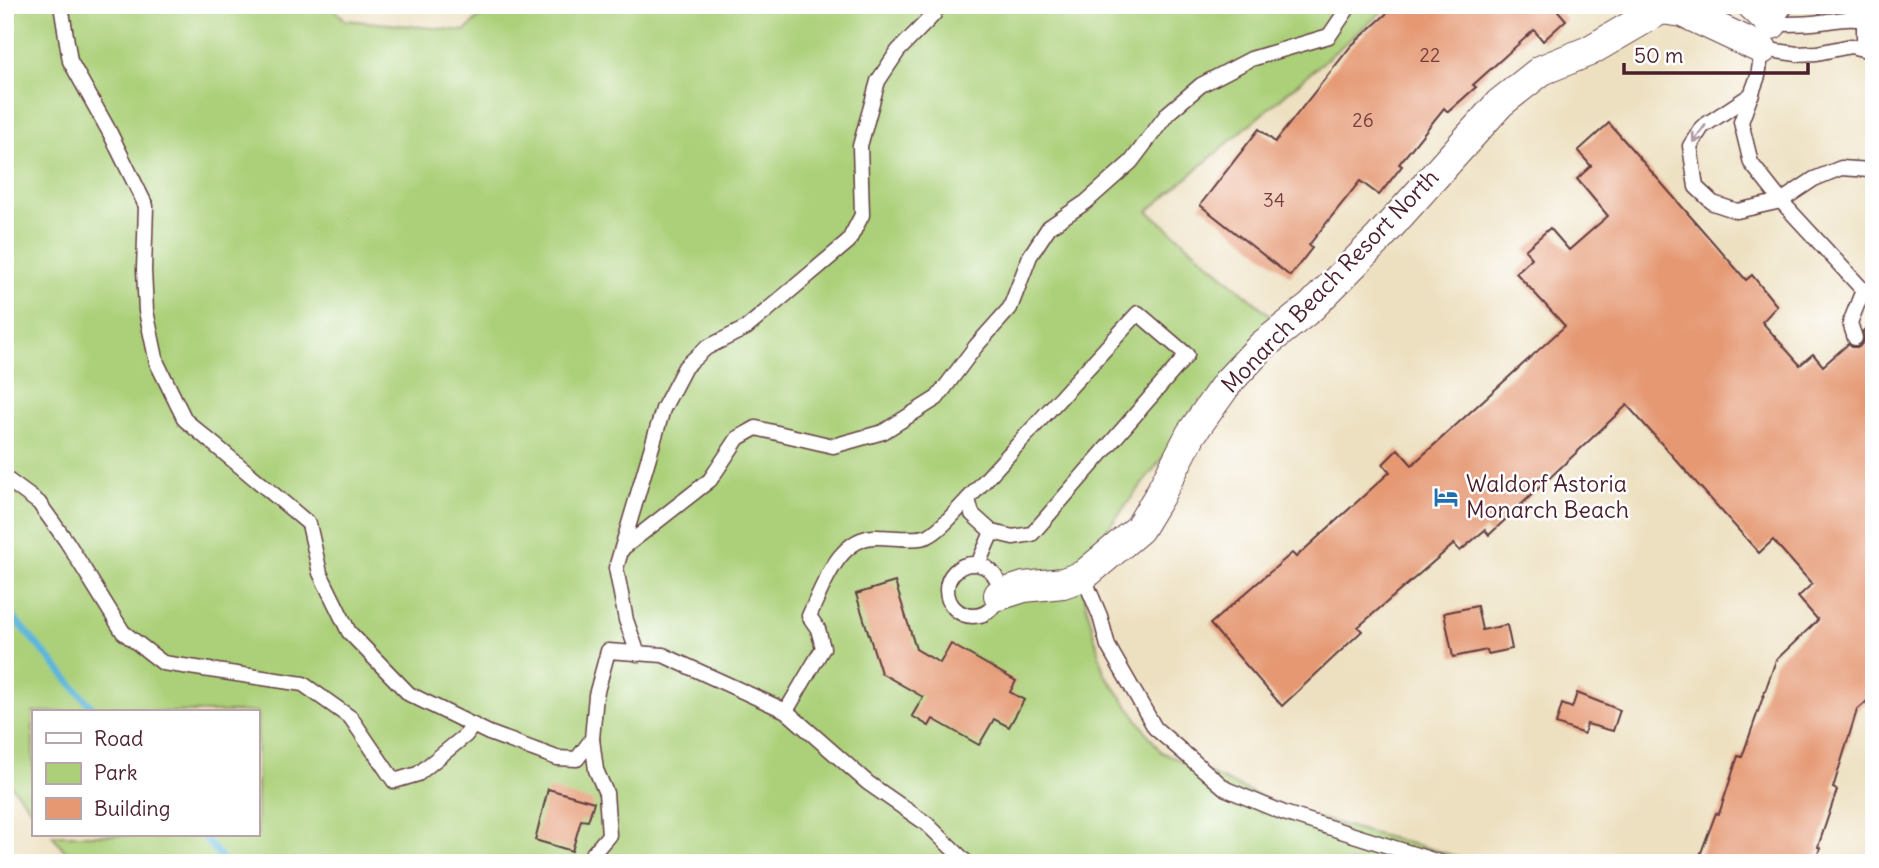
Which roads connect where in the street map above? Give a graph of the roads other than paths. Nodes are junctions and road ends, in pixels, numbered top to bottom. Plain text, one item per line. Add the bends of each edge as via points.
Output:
1 (61, 5) edge
2 (937, 5) edge
3 (1347, 5) edge
4 (1677, 9) edge
5 (1866, 15) edge
6 (1768, 21) edge
7 (1869, 51) edge
8 (1752, 93) junction
9 (1874, 174) edge
10 (1781, 201) junction
11 (1868, 290) edge
12 (1855, 338) dead end
13 (5, 478) edge
14 (968, 499) junction
15 (992, 532) junction
16 (623, 548) junction
17 (978, 564) junction
18 (1083, 576) junction
19 (999, 595) junction
20 (638, 654) junction
21 (786, 711) junction
22 (473, 725) junction
23 (592, 739) junction
24 (585, 863) edge
25 (967, 863) edge
26 (1442, 863) edge

1 - 22 lane via 70,61 146,205 146,311 157,363 185,420 309,524 320,573 349,632 409,694
2 - 16 lane via 934,15 898,51 878,81 860,146 862,215 848,243 746,328 706,348 685,367 663,409
3 - 16 lane via 1329,36 1251,59 1200,85 1168,113 1131,162 1049,227 1030,256 1010,309 975,346 937,398 883,432 833,446 756,428 738,438 710,480
4 - 6 street, Monarch Beach Resort North
4 - 18 street, Monarch Beach Resort North via 1542,71 1500,103 1379,238 1228,382 1191,434 1139,529
5 - 6 lane via 1812,23
5 - 7 lane
6 - 7 lane via 1797,54 1851,46
6 - 8 lane
8 - 10 lane via 1741,122 1751,163
8 -> 10 lane via 1702,127 1690,146 1696,187 1713,202 1737,211
9 - 10 lane via 1840,168
10 - 11 lane
11 - 12 lane via 1850,323
13 - 22 lane via 39,503 123,632 163,663 303,684 351,718 394,781 418,774
14 - 15 lane via 972,514
14 - 15 lane via 1138,313 1187,355 1031,534 1013,537
14 - 21 lane via 928,536 868,536 853,543 835,563 809,616 824,648
15 - 17 lane
16 - 20 lane via 616,568
17 - 19 lane via 995,575
17 - 19 lane via 958,568 951,576 951,605 959,612 979,615 995,604
18 - 19 street, Monarch Beach Resort North
18 - 26 lane via 1108,646 1155,728 1226,789 1284,813
20 - 21 lane via 663,655
20 - 23 lane via 608,652 596,695
21 - 25 lane via 868,783 927,824
22 - 23 lane via 557,758 578,759
23 - 24 lane via 596,769 606,793 609,835

